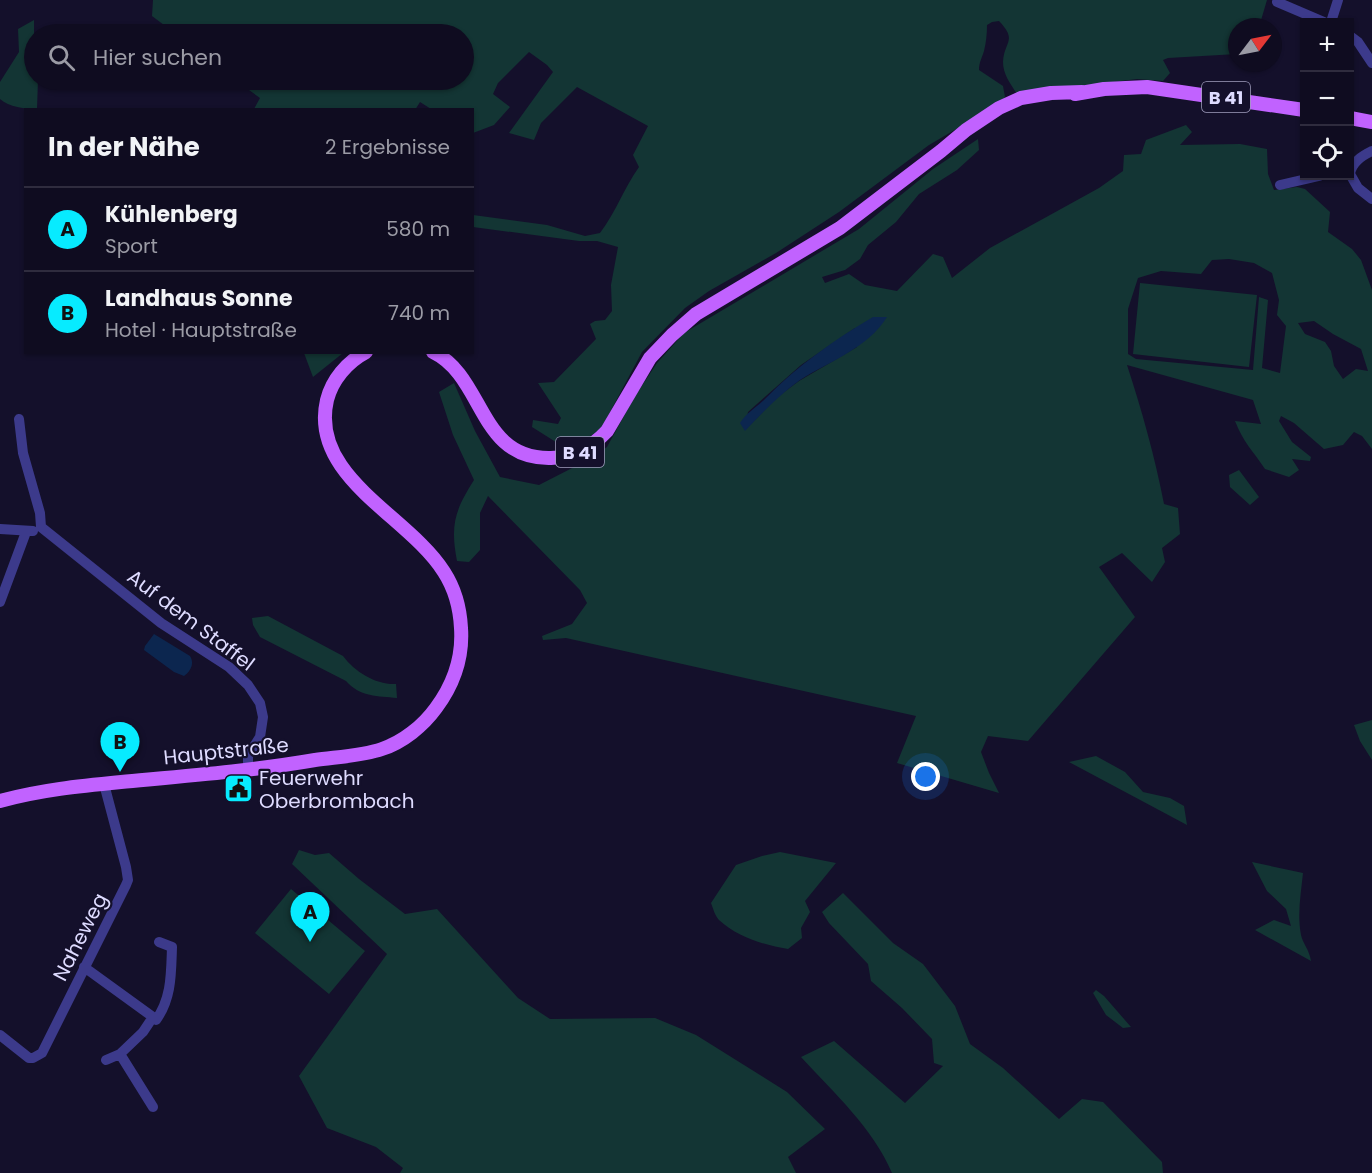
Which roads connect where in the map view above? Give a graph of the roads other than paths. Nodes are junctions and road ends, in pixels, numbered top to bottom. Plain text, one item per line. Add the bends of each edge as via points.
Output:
1 (1338, 0) edge
2 (1277, 2) dead end
3 (1315, 18) edge
4 (1332, 18) edge
5 (1354, 39) edge
6 (1372, 63) edge
7 (1300, 109) edge
8 (1354, 119) edge
9 (1372, 122) edge
10 (1372, 151) edge
11 (1354, 164) edge
12 (1302, 180) edge
13 (1353, 180) edge
14 (1280, 185) dead end
15 (1372, 199) edge
16 (363, 354) edge
17 (436, 354) edge
18 (19, 419) dead end
19 (41, 527) junction
20 (0, 529) edge
21 (26, 532) junction
22 (0, 602) edge
23 (248, 769) junction
24 (104, 784) junction
25 (0, 801) edge
26 (159, 942) dead end
27 (84, 967) junction
28 (153, 1017) junction
29 (0, 1035) edge
30 (120, 1053) junction
31 (106, 1060) dead end
32 (153, 1107) dead end

1 - 4 street
2 - 3 street
5 - 6 street
7 - 17 main road, B 41 via 1160,87 1034,95 1012,101 966,130 840,228 684,324 650,358 607,431 571,455 547,458 513,448 494,433 456,370
8 - 9 main road
10 - 11 street
12 - 14 street
13 - 15 street
16 - 23 main road, Hauptstraße via 341,373 328,396 325,423 330,449 357,484 437,561 452,585 460,616 461,648 451,683 436,708 396,743 383,749
18 - 19 street
19 - 21 street
19 - 23 street, Auf dem Staffel via 161,623 229,667 248,685 260,703 262,717 260,737 248,756
20 - 21 street
21 - 22 street
23 - 24 main road, Hauptstraße
24 - 25 main road, Hauptstraße
24 - 27 street, Naheweg via 128,880
26 - 28 street via 172,947 171,984 163,1010 156,1020
27 - 28 street
27 - 29 street, Naheweg via 40,1055 29,1058
28 - 30 street
30 - 31 street
30 - 32 street

